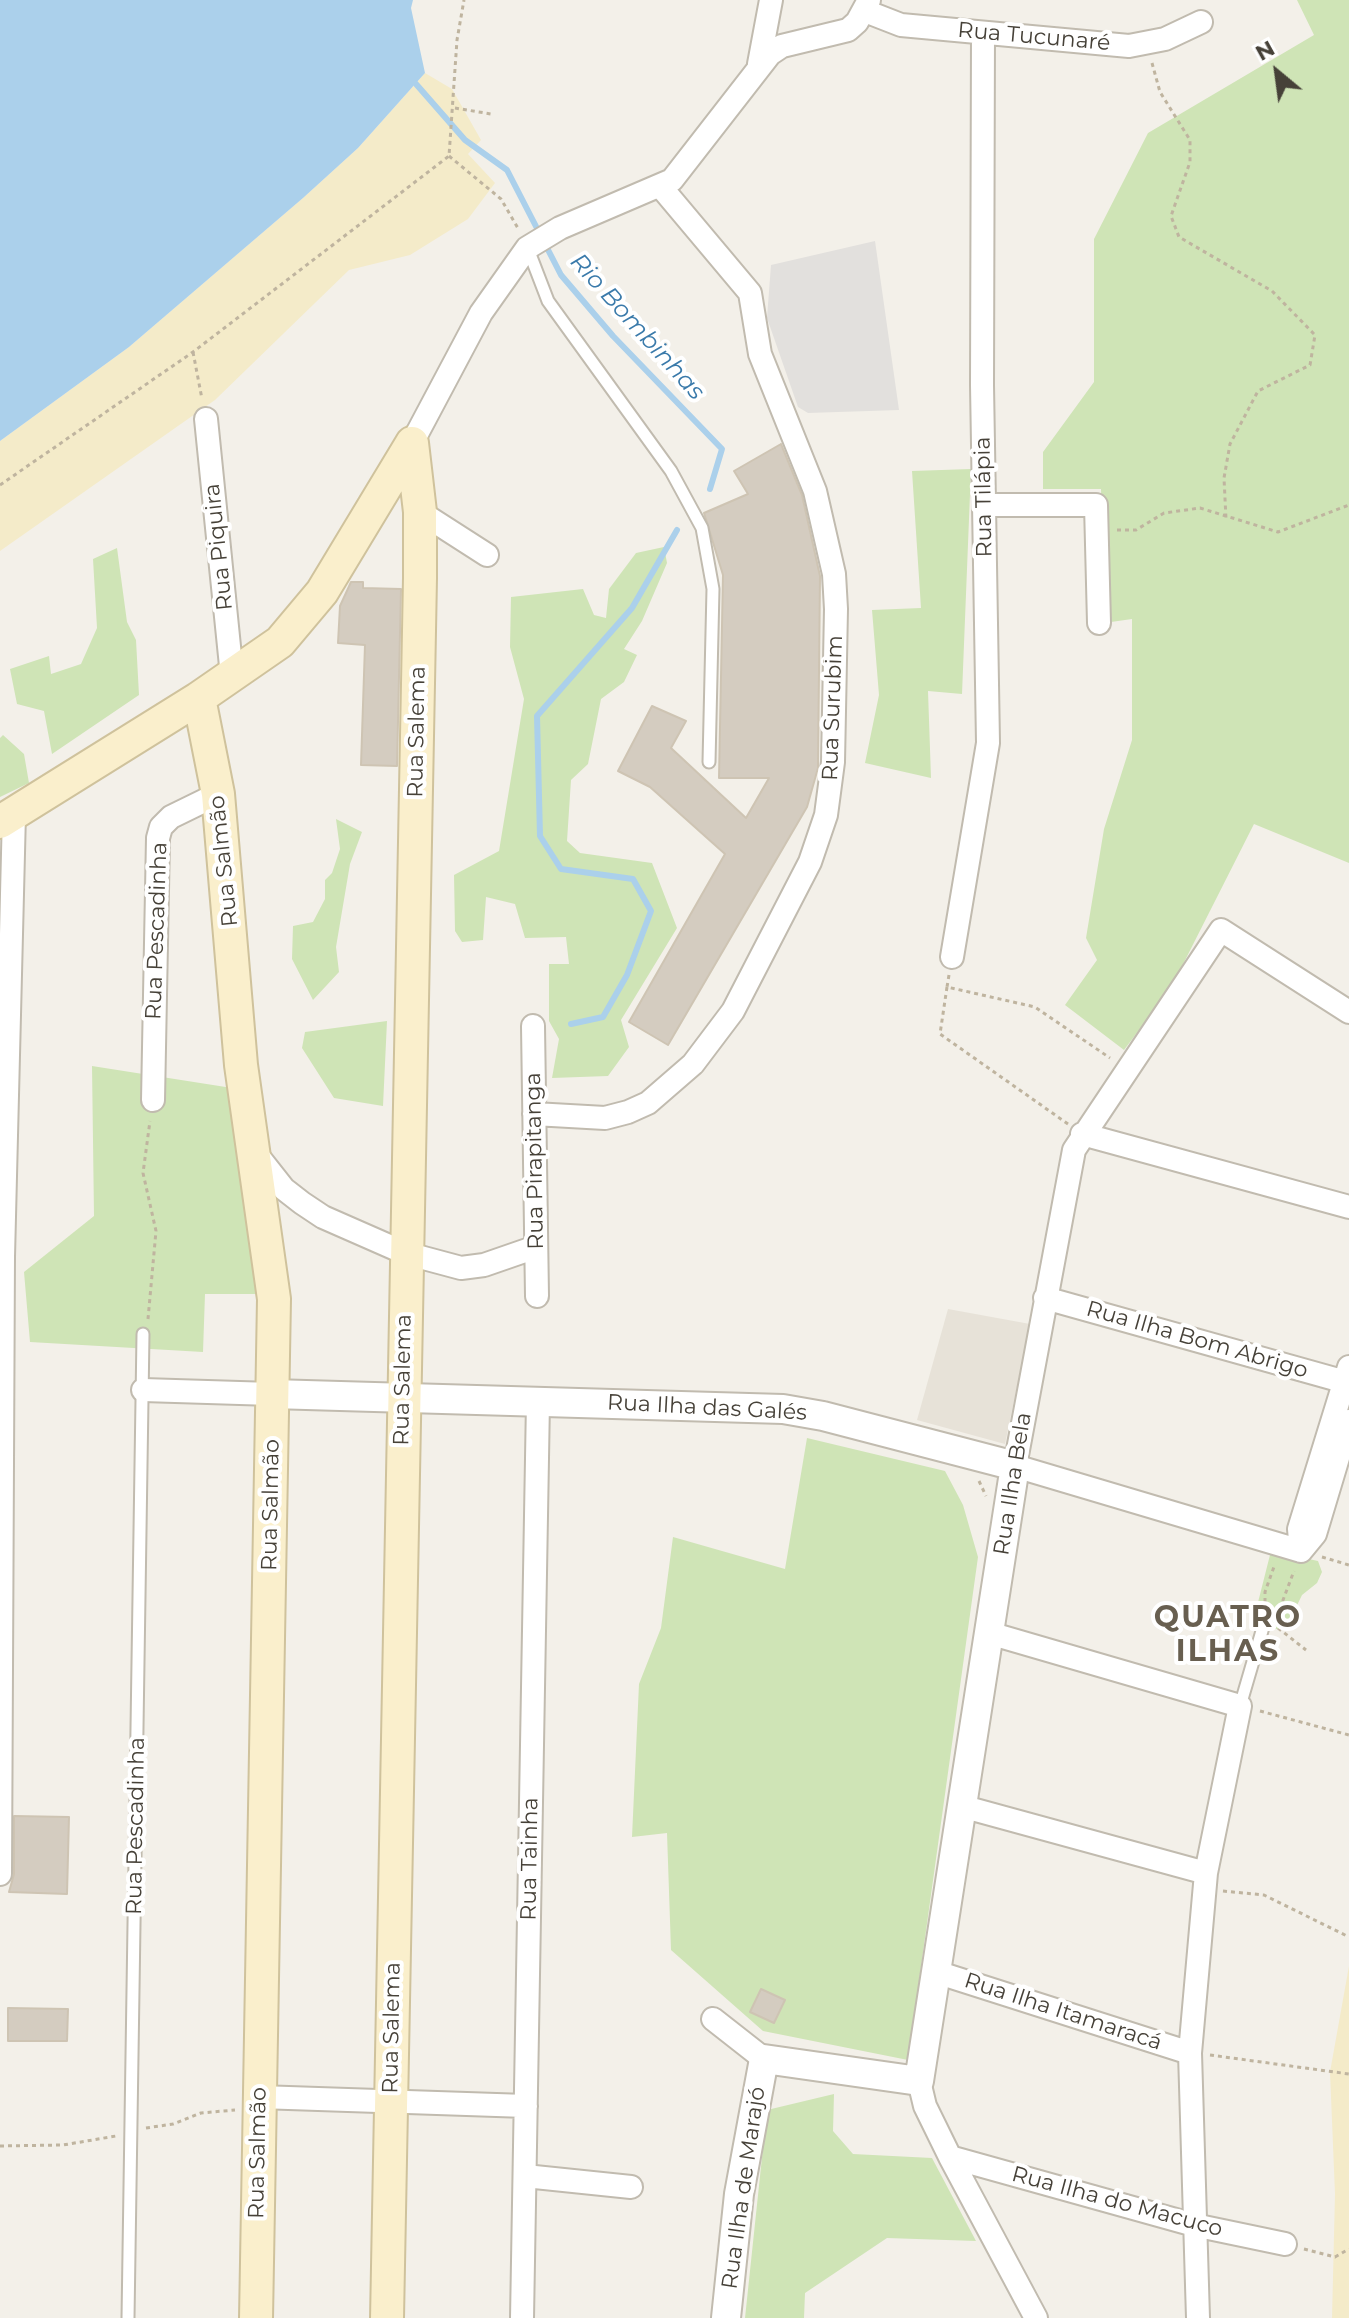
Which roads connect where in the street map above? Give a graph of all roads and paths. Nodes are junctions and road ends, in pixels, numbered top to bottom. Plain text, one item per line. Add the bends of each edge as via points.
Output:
1 (464, 0) edge
2 (771, 0) edge
3 (867, 5) edge
4 (1201, 22) dead end
5 (983, 33) junction
6 (1146, 44) junction
7 (759, 64) junction
8 (455, 108) junction
9 (491, 114) dead end
10 (449, 156) junction
11 (661, 187) junction
12 (529, 247) junction
13 (193, 352) junction
14 (206, 419) joint
15 (412, 443) junction
16 (0, 485) edge
17 (985, 505) junction
18 (1349, 505) edge
19 (420, 512) junction
20 (1226, 519) junction
21 (1097, 531) junction
22 (487, 555) dead end
23 (1099, 623) dead end
24 (232, 676) junction
25 (199, 698) junction
26 (709, 762) dead end
27 (218, 794) junction
28 (7, 818) edge
29 (952, 957) joint
30 (947, 987) junction
31 (1349, 1012) edge
32 (533, 1026) dead end
33 (1127, 1069) junction
34 (153, 1100) joint
35 (534, 1114) junction
36 (1082, 1134) junction
37 (254, 1150) junction
38 (1349, 1207) edge
39 (536, 1247) junction
40 (405, 1253) junction
41 (537, 1296) dead end
42 (1045, 1298) junction
43 (143, 1334) joint
44 (1347, 1377) edge
45 (143, 1390) junction
46 (272, 1394) junction
47 (403, 1397) junction
48 (538, 1401) junction
49 (1349, 1421) edge
50 (1015, 1466) junction
51 (976, 1476) dead end
52 (986, 1496) dead end
53 (1291, 1548) junction
54 (1349, 1565) edge
55 (1264, 1624) junction
56 (989, 1633) junction
57 (1306, 1650) dead end
58 (1240, 1706) junction
59 (1349, 1735) edge
60 (1, 1780) edge
61 (961, 1806) junction
62 (1206, 1873) junction
63 (0, 1874) edge
64 (1349, 1937) edge
65 (936, 1972) junction
66 (713, 2019) dead end
67 (1190, 2053) junction
68 (764, 2059) junction
69 (1349, 2074) edge
70 (919, 2081) junction
71 (259, 2097) junction
72 (391, 2102) junction
73 (526, 2106) junction
74 (950, 2157) junction
75 (525, 2176) junction
76 (631, 2187) dead end
77 (1194, 2225) junction
78 (1285, 2244) joint
79 (1349, 2249) edge
80 (128, 2318) edge
81 (256, 2318) edge
82 (387, 2318) edge
83 (522, 2318) edge
84 (726, 2318) edge
85 (1036, 2318) edge
86 (1198, 2318) edge

1 - 8 path
2 - 7 street
3 - 5 street, Rua Tucunaré via 901,25
3 - 7 street via 848,30 782,46
4 - 6 street, Rua Tucunaré
5 - 6 street, Rua Tucunaré
5 - 17 street, Rua Tilápia
6 - 20 path via 1160,92 1190,140 1190,162 1171,216 1179,237 1272,291 1315,335 1310,365 1258,391 1230,444 1224,478
7 - 11 street via 682,170
8 - 9 path
8 - 10 path
10 - 12 path via 501,199
10 - 13 path
11 - 12 street
11 - 35 street, Rua Surubim via 750,293 760,354 815,491 834,574 836,609 833,762 826,815 810,862 733,1011 693,1064 648,1103 628,1112 605,1118
12 - 15 street via 481,313
12 - 26 lane via 548,301 671,471 702,528 713,589
13 - 14 path
13 - 16 path
14 - 24 street, Rua Piquira
15 - 19 main road, Rua Salema
15 - 24 main road via 300,622
17 - 21 street via 1096,505
17 - 29 street, Rua Tilápia via 988,743
18 - 20 path via 1278,532
19 - 22 street
19 - 40 main road, Rua Salema
20 - 21 path via 1200,508 1164,513 1136,530
21 - 23 street
24 - 25 main road
25 - 27 main road, Rua Salmão
25 - 28 main road
27 - 34 street, Rua Pescadinha via 171,817 158,838
27 - 37 main road, Rua Salmão via 241,1065
28 - 60 street
29 - 30 path
30 - 33 path via 1035,1007
30 - 36 path via 940,1034
31 - 33 street, Rua Ilha Bela via 1221,930
32 - 35 street, Rua Pirapitanga
33 - 36 street, Rua Ilha Bela
34 - 43 path via 143,1173 156,1231 152,1307
35 - 39 street, Rua Pirapitanga
36 - 38 street
36 - 42 street, Rua Ilha Bela via 1069,1166
37 - 40 street via 302,1203
37 - 46 main road, Rua Salmão via 274,1299
39 - 40 street via 461,1268
39 - 41 street, Rua Pirapitanga
40 - 47 main road, Rua Salema
42 - 44 street, Rua Ilha Bom Abrigo
42 - 50 street, Rua Ilha Bela
43 - 45 lane, Rua Pescadinha
44 - 53 street
45 - 46 street, Rua Ilha das Galés
45 - 80 lane, Rua Pescadinha
46 - 47 street, Rua Ilha das Galés
46 - 71 main road, Rua Salmão
47 - 48 street, Rua Ilha das Galés
47 - 72 main road, Rua Salema
48 - 50 street, Rua Ilha das Galés via 783,1409
48 - 73 street, Rua Tainha
49 - 53 street via 1315,1534
50 - 53 street, Rua Ilha das Galés
50 - 56 street, Rua Ilha Bela
51 - 52 path
53 - 54 path
53 - 55 path via 1265,1592
55 - 57 path via 1274,1625
55 - 58 lane
56 - 58 street
56 - 61 street, Rua Ilha Bela
58 - 59 path
58 - 62 street
60 - 63 street
61 - 62 street
61 - 65 street, Rua Ilha Bela
62 - 64 path via 1221,1891 1264,1895
62 - 67 street
65 - 67 street, Rua Ilha Itamaracá
65 - 70 street, Rua Ilha Bela
66 - 68 street
67 - 69 path
67 - 77 street
68 - 70 street
68 - 84 street, Rua Ilha de Marajó via 739,2194
70 - 74 street
71 - 72 street
71 - 81 main road, Rua Salmão
72 - 73 street
72 - 82 main road, Rua Salema
73 - 75 street, Rua Tainha
74 - 77 street, Rua Ilha do Macuco
74 - 85 street
75 - 76 street
75 - 83 street, Rua Tainha
77 - 78 street, Rua Ilha do Macuco
77 - 86 street
78 - 79 path via 1335,2257

